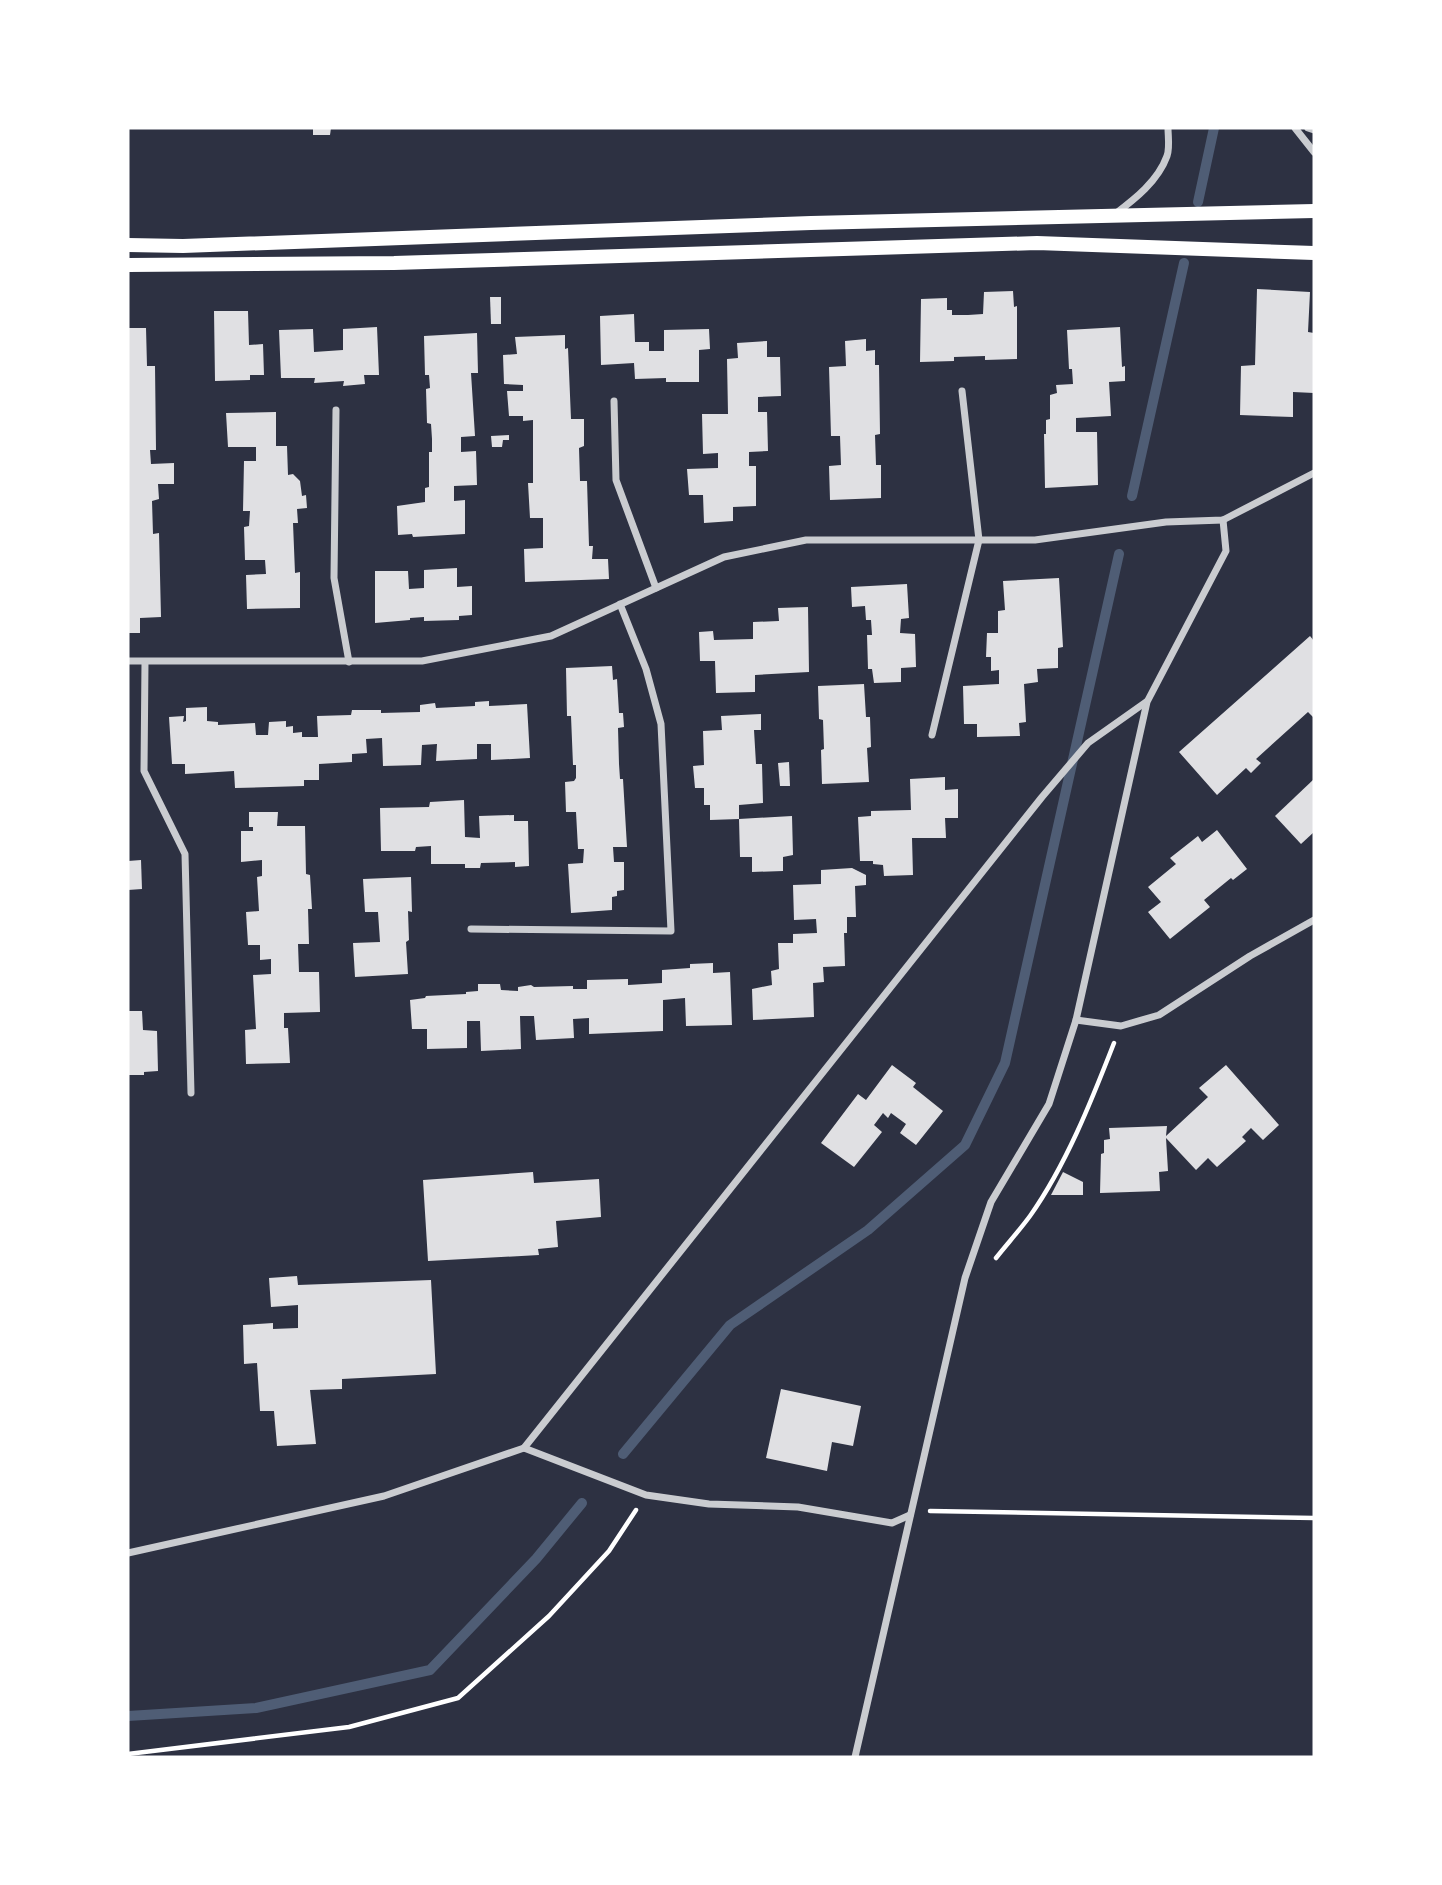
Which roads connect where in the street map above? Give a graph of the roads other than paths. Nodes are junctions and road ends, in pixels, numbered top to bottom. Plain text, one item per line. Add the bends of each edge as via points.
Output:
1 (1168, 128) edge
2 (1295, 128) edge
3 (1308, 128) edge
4 (1314, 130) edge
5 (1314, 152) edge
6 (1314, 212) edge
7 (1111, 217) junction
8 (128, 244) edge
9 (1314, 253) edge
10 (128, 265) edge
11 (962, 391) dead end
12 (614, 401) dead end
13 (336, 410) dead end
14 (1314, 473) edge
15 (1223, 520) junction
16 (979, 540) junction
17 (656, 588) junction
18 (620, 604) junction
19 (128, 661) edge
20 (145, 662) junction
21 (349, 662) junction
22 (1147, 702) junction
23 (932, 735) dead end
24 (1314, 920) edge
25 (471, 929) dead end
26 (1076, 1020) junction
27 (191, 1093) dead end
28 (524, 1448) junction
29 (910, 1515) junction
30 (128, 1553) edge
31 (855, 1757) edge

1 - 7 street via 1168,155 1156,176
2 - 5 street
3 - 4 street
6 - 7 main road
7 - 8 main road via 797,223 183,246
9 - 10 main road via 1037,243 394,263
11 - 16 street
12 - 17 street via 616,480
13 - 21 street via 334,578
14 - 15 street
15 - 16 street via 1166,522 1035,540
15 - 22 street via 1226,551
16 - 17 street via 806,540 724,557
16 - 23 street
17 - 18 street
18 - 21 street via 551,636 422,661
18 - 25 street via 646,669 661,724 671,931
19 - 20 street
20 - 21 street
20 - 27 street via 144,771 185,854
22 - 26 street
22 - 28 street via 1088,743 1042,797
24 - 26 street via 1159,1015 1121,1026
26 - 29 street via 1049,1104 991,1202 965,1278
28 - 29 street via 646,1495 709,1504 798,1507 892,1523
28 - 30 street via 384,1496
29 - 31 street

